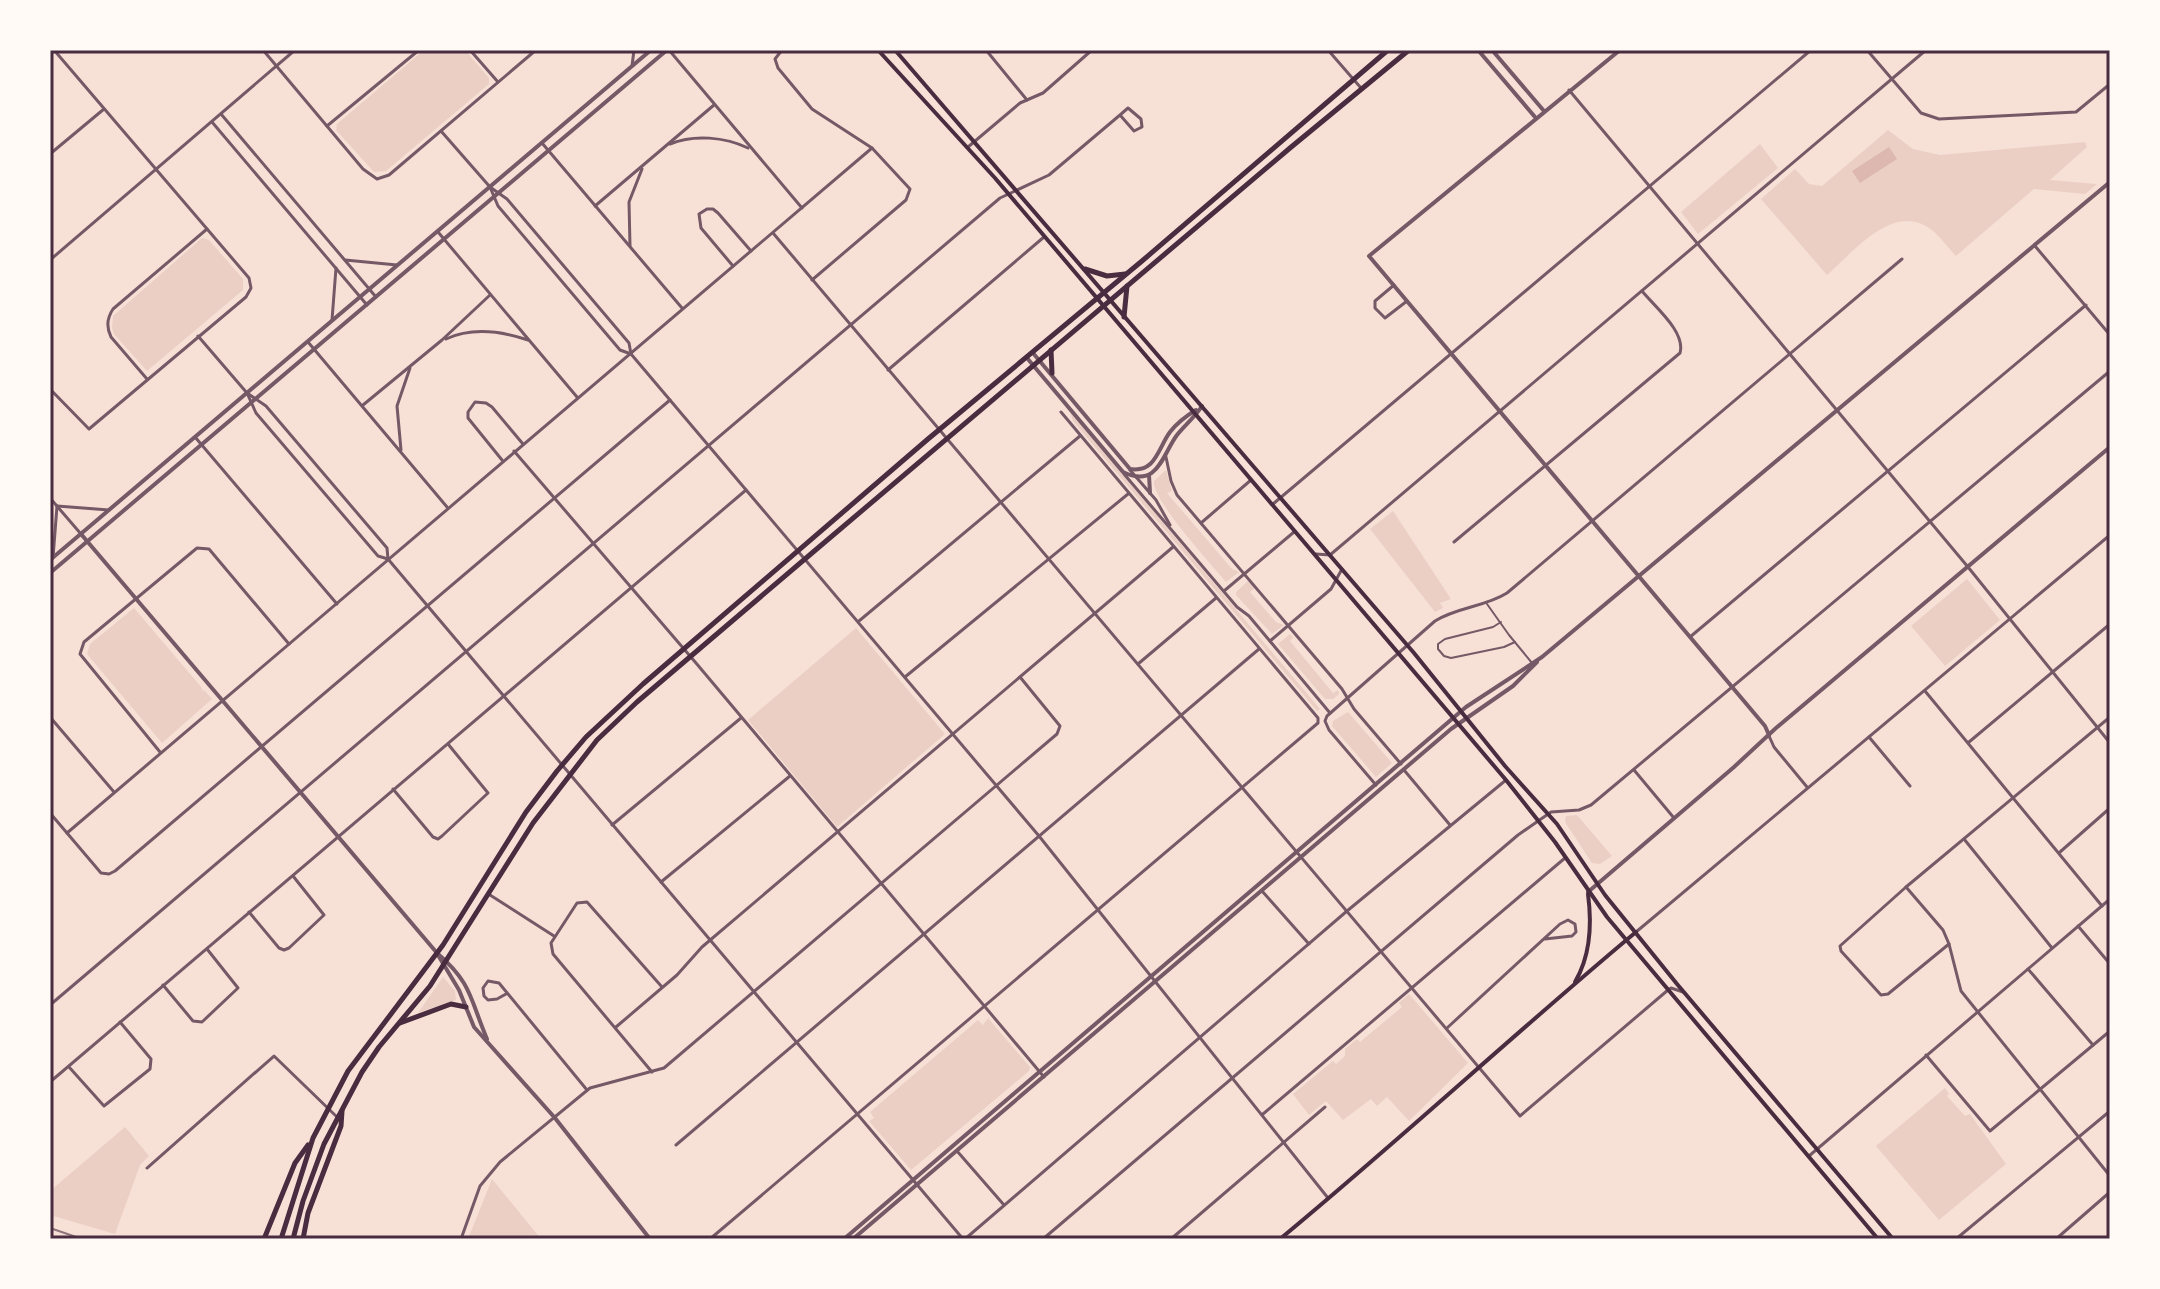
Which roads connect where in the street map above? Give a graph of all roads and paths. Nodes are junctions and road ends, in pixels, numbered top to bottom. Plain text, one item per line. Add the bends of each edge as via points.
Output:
1 (54, 50) edge
2 (263, 50) edge
3 (295, 50) edge
4 (419, 50) edge
5 (470, 50) edge
6 (536, 50) edge
7 (634, 50) edge
8 (651, 50) edge
9 (668, 50) edge
10 (782, 50) edge
11 (878, 50) edge
12 (895, 50) edge
13 (1092, 50) edge
14 (1328, 50) edge
15 (1388, 50) edge
16 (1409, 50) edge
17 (1478, 50) edge
18 (1492, 50) edge
19 (1620, 50) edge
20 (1811, 50) edge
21 (1867, 50) edge
22 (1926, 50) edge
23 (988, 51) edge
24 (276, 66) junction
25 (632, 66) junction
26 (1353, 79) junction
27 (1892, 79) junction
28 (498, 82) junction
29 (2110, 84) edge
30 (1361, 88) junction
31 (1569, 90) junction
32 (1027, 100) junction
33 (714, 105) junction
34 (104, 109) junction
35 (1544, 111) junction
36 (221, 114) junction
37 (1120, 115) junction
38 (1535, 117) junction
39 (212, 122) junction
40 (327, 126) junction
41 (441, 131) junction
42 (975, 141) junction
43 (542, 143) junction
44 (667, 146) junction
45 (968, 147) junction
46 (872, 148) junction
47 (752, 149) junction
48 (548, 151) junction
49 (50, 154) edge
50 (645, 166) junction
51 (154, 169) junction
52 (2110, 182) edge
53 (490, 187) junction
54 (1649, 187) junction
55 (1017, 189) junction
56 (1008, 193) junction
57 (496, 195) junction
58 (595, 206) junction
59 (802, 208) junction
60 (207, 229) junction
61 (438, 232) junction
62 (773, 233) junction
63 (1044, 237) junction
64 (444, 239) junction
65 (1697, 244) junction
66 (2035, 245) junction
67 (630, 247) junction
68 (751, 251) junction
69 (51, 258) edge
70 (1902, 259) dead end
71 (345, 260) junction
72 (398, 265) junction
73 (733, 266) junction
74 (336, 268) junction
75 (1085, 269) junction
76 (1126, 274) junction
77 (812, 280) junction
78 (1394, 285) junction
79 (1127, 286) junction
80 (370, 289) junction
81 (1642, 291) junction
82 (1104, 293) junction
83 (490, 295) junction
84 (360, 297) junction
85 (376, 297) junction
86 (1096, 300) junction
87 (1110, 300) junction
88 (1407, 301) junction
89 (367, 305) junction
90 (2086, 305) junction
91 (1103, 307) junction
92 (683, 309) junction
93 (1124, 317) junction
94 (332, 321) junction
95 (851, 326) junction
96 (2110, 335) edge
97 (198, 336) junction
98 (442, 340) junction
99 (529, 340) junction
100 (308, 342) junction
101 (314, 349) junction
102 (1051, 350) junction
103 (1451, 352) junction
104 (1033, 353) junction
105 (631, 354) junction
106 (1790, 354) junction
107 (1027, 358) junction
108 (1040, 360) junction
109 (412, 365) junction
110 (1033, 366) junction
111 (888, 370) junction
112 (2110, 371) edge
113 (1052, 373) junction
114 (148, 379) junction
115 (50, 389) edge
116 (1067, 390) junction
117 (247, 393) junction
118 (1059, 395) junction
119 (578, 398) junction
120 (670, 400) junction
121 (253, 401) junction
122 (362, 406) junction
123 (1202, 406) junction
124 (1500, 411) junction
125 (1837, 411) junction
126 (1061, 412) dead end
127 (1194, 414) junction
128 (939, 431) junction
129 (1080, 436) junction
130 (195, 437) junction
131 (946, 440) junction
132 (523, 444) junction
133 (201, 445) junction
134 (709, 445) junction
135 (2110, 447) edge
136 (514, 451) junction
137 (401, 452) junction
138 (1166, 457) junction
139 (502, 460) junction
140 (1546, 465) junction
141 (1130, 469) junction
142 (1888, 471) junction
143 (1123, 472) junction
144 (1149, 475) junction
145 (1136, 477) junction
146 (1251, 480) junction
147 (746, 490) junction
148 (1128, 493) junction
149 (1150, 493) junction
150 (1280, 497) junction
151 (50, 498) edge
152 (555, 499) junction
153 (1000, 503) junction
154 (1272, 505) junction
155 (57, 506) junction
156 (448, 508) junction
157 (109, 510) junction
158 (1593, 520) junction
159 (1930, 522) junction
160 (1201, 523) junction
161 (1294, 531) junction
162 (1174, 532) junction
163 (81, 534) junction
164 (2110, 535) edge
165 (87, 542) junction
166 (1454, 542) dead end
167 (593, 544) junction
168 (1173, 546) junction
169 (799, 552) junction
170 (1313, 553) junction
171 (1330, 555) junction
172 (1049, 558) junction
173 (51, 559) edge
174 (388, 559) junction
175 (805, 559) junction
176 (1968, 567) junction
177 (1342, 569) junction
178 (50, 573) edge
179 (1245, 574) junction
180 (1639, 576) junction
181 (1337, 582) junction
182 (630, 587) junction
183 (1224, 591) junction
184 (135, 598) junction
185 (1216, 598) junction
186 (337, 604) junction
187 (1487, 604) junction
188 (428, 606) junction
189 (1095, 614) junction
190 (2009, 620) junction
191 (858, 621) junction
192 (1501, 622) junction
193 (2110, 624) edge
194 (1289, 626) junction
195 (1690, 637) junction
196 (1270, 641) junction
197 (1515, 642) junction
198 (289, 644) junction
199 (1407, 646) junction
200 (1259, 649) junction
201 (683, 650) junction
202 (466, 652) junction
203 (1398, 654) junction
204 (692, 658) junction
205 (1138, 664) junction
206 (1534, 664) junction
207 (2052, 673) junction
208 (905, 677) junction
209 (1020, 677) junction
210 (1732, 688) junction
211 (1925, 691) junction
212 (504, 696) junction
213 (1348, 697) junction
214 (221, 700) junction
215 (1462, 710) junction
216 (1330, 713) junction
217 (1182, 715) junction
218 (50, 717) edge
219 (1468, 717) junction
220 (2110, 717) edge
221 (741, 718) junction
222 (1454, 718) junction
223 (1459, 724) junction
224 (2098, 728) junction
225 (954, 734) junction
226 (1769, 735) junction
227 (1869, 737) junction
228 (1969, 743) junction
229 (2110, 743) edge
230 (448, 744) junction
231 (261, 747) junction
232 (160, 752) junction
233 (1401, 764) junction
234 (562, 765) junction
235 (1404, 770) junction
236 (1634, 770) junction
237 (569, 774) junction
238 (790, 776) junction
239 (1506, 780) junction
240 (996, 785) junction
241 (1376, 785) junction
242 (1910, 786) dead end
243 (1807, 787) junction
244 (1243, 788) junction
245 (393, 789) junction
246 (114, 792) junction
247 (300, 793) junction
248 (2014, 798) junction
249 (2110, 808) edge
250 (50, 813) edge
251 (1548, 814) junction
252 (1674, 818) junction
253 (1538, 820) junction
254 (612, 825) junction
255 (1450, 825) junction
256 (67, 833) junction
257 (837, 833) junction
258 (1039, 836) junction
259 (338, 837) junction
260 (1964, 839) junction
261 (2060, 852) junction
262 (1300, 855) junction
263 (1565, 858) junction
264 (293, 875) junction
265 (661, 882) junction
266 (881, 884) junction
267 (1597, 884) junction
268 (1906, 887) junction
269 (1262, 891) junction
270 (1588, 892) junction
271 (489, 894) junction
272 (2110, 899) edge
273 (2102, 906) junction
274 (1099, 910) junction
275 (1347, 911) junction
276 (249, 912) junction
277 (2078, 926) junction
278 (1636, 932) junction
279 (924, 934) junction
280 (554, 936) junction
281 (1545, 939) junction
282 (1626, 940) junction
283 (710, 941) junction
284 (1309, 944) junction
285 (1949, 944) junction
286 (207, 948) junction
287 (2052, 948) junction
288 (1380, 950) junction
289 (437, 953) junction
290 (445, 964) junction
291 (2110, 964) edge
292 (2027, 969) junction
293 (1152, 976) junction
294 (1156, 982) junction
295 (1574, 984) junction
296 (163, 985) junction
297 (662, 987) junction
298 (1412, 987) junction
299 (1668, 990) junction
300 (1684, 992) junction
301 (753, 993) junction
302 (506, 994) junction
303 (50, 1005) edge
304 (466, 1007) junction
305 (984, 1007) junction
306 (1977, 1012) junction
307 (120, 1022) junction
308 (399, 1024) junction
309 (616, 1027) junction
310 (1447, 1028) junction
311 (2110, 1031) edge
312 (1200, 1038) junction
313 (487, 1039) junction
314 (796, 1042) junction
315 (2093, 1045) junction
316 (1926, 1055) junction
317 (68, 1066) junction
318 (1478, 1067) junction
319 (652, 1072) junction
320 (1039, 1072) junction
321 (1044, 1077) junction
322 (1231, 1078) junction
323 (50, 1082) edge
324 (2042, 1089) junction
325 (587, 1090) junction
326 (342, 1107) junction
327 (1325, 1107) dead end
328 (327, 1109) junction
329 (2110, 1111) edge
330 (858, 1115) junction
331 (1262, 1115) junction
332 (337, 1117) junction
333 (555, 1118) junction
334 (2080, 1136) junction
335 (313, 1138) junction
336 (1284, 1143) junction
337 (676, 1145) dead end
338 (1818, 1149) junction
339 (957, 1151) junction
340 (1809, 1156) junction
341 (147, 1168) dead end
342 (2110, 1176) edge
343 (912, 1179) junction
344 (918, 1185) junction
345 (2110, 1192) edge
346 (1329, 1199) junction
347 (1004, 1205) junction
348 (264, 1239) edge
349 (281, 1239) edge
350 (293, 1239) edge
351 (303, 1239) edge
352 (461, 1239) edge
353 (650, 1239) edge
354 (710, 1239) edge
355 (844, 1239) edge
356 (853, 1239) edge
357 (964, 1239) edge
358 (1043, 1239) edge
359 (1171, 1239) edge
360 (1280, 1239) edge
361 (1878, 1239) edge
362 (1893, 1239) edge
363 (1956, 1239) edge
364 (2056, 1239) edge

1 - 34 street
2 - 24 street
3 - 24 street
4 - 40 street
5 - 28 street
6 - 28 street
7 - 25 street
8 - 25 street
9 - 33 street
9 - 48 street
10 - 46 street via 775,59 778,68 812,109
11 - 45 main road
12 - 42 main road
13 - 32 street via 1043,93
14 - 26 street
15 - 26 main road
16 - 30 main road
17 - 38 street
18 - 35 street
19 - 31 street
20 - 54 street
21 - 27 street
22 - 27 street
23 - 32 street
24 - 36 street
24 - 40 street
25 - 43 street
26 - 30 street
26 - 76 main road
27 - 29 street via 1921,113 1939,119 2076,112
27 - 65 street
28 - 41 street
30 - 79 main road
31 - 35 street
31 - 54 street
32 - 42 street
33 - 44 street
33 - 47 street
34 - 49 street
34 - 51 street
35 - 38 street
36 - 39 street
36 - 71 street
37 - 37 street via 1134,131 1143,126 1131,109
37 - 55 street via 1051,173
38 - 78 street via 1369,256
39 - 51 street
39 - 74 street
40 - 41 street via 377,179
41 - 53 street
42 - 45 street
42 - 55 main road
43 - 48 street
43 - 53 street
44 - 47 street via 702,138
44 - 50 street
45 - 56 main road
46 - 59 street
46 - 77 street via 911,193
47 - 59 street
48 - 57 street
48 - 58 street
50 - 58 street
50 - 67 street via 629,202
51 - 60 street
51 - 69 street
52 - 66 street
53 - 57 street
53 - 61 street
54 - 65 street
54 - 103 street
55 - 56 street
55 - 75 main road
56 - 63 main road
56 - 95 street
57 - 64 street
57 - 105 street via 507,199 629,343
57 - 105 street via 498,206 620,350
58 - 67 street
59 - 62 street
60 - 97 street via 249,278 251,288
60 - 114 street via 109,315 111,337
61 - 64 street
61 - 72 street
62 - 68 street
62 - 77 street
63 - 86 main road
63 - 111 street
64 - 83 street
64 - 85 street
65 - 81 street
65 - 106 street
66 - 90 street
66 - 125 street
67 - 92 street
68 - 73 street
68 - 73 street via 718,213 703,210 699,224
70 - 106 street
71 - 72 street
71 - 80 street
72 - 80 street
73 - 92 street
74 - 84 street
74 - 94 street
75 - 76 main road via 1107,276
75 - 82 main road
76 - 82 main road
77 - 95 street
78 - 88 street
78 - 88 street via 1375,301 1375,308 1385,318
79 - 87 main road
79 - 93 main road
80 - 84 street
80 - 85 street
81 - 124 street
81 - 140 street via 1680,336 1680,353
82 - 86 main road
82 - 87 main road
83 - 98 street
83 - 99 street
84 - 89 street
84 - 94 street
85 - 89 street
86 - 91 main road
86 - 104 main road
87 - 91 main road
87 - 93 main road
88 - 103 street
89 - 101 street
90 - 96 street
90 - 142 street
91 - 102 main road
91 - 127 main road
92 - 105 street
93 - 123 main road
94 - 100 street
95 - 111 street
95 - 134 street
97 - 114 street
97 - 117 street
98 - 99 street via 482,331
98 - 109 street
99 - 119 street
100 - 101 street
100 - 117 street
101 - 121 street
101 - 122 street
102 - 108 main road
102 - 113 main road
103 - 124 street
103 - 150 street
104 - 107 main road
104 - 108 street
105 - 119 street
105 - 120 street
106 - 125 street
106 - 158 street
107 - 110 street
107 - 128 main road
108 - 110 main road
108 - 113 street
109 - 122 street
109 - 137 street via 397,406
110 - 118 street
110 - 131 main road
111 - 128 street
112 - 159 street
113 - 116 street
114 - 115 street via 89,429
116 - 118 street
116 - 141 street
117 - 121 street
117 - 130 street
118 - 143 street
119 - 132 street
120 - 134 street
120 - 152 street
121 - 133 street
121 - 174 street via 256,413 378,556
121 - 174 street via 266,406 387,548
122 - 137 street
123 - 127 street
123 - 150 main road
124 - 140 street
124 - 171 street
125 - 142 street
125 - 180 street
126 - 129 street
127 - 138 street
127 - 141 street via 1170,433 1155,459 1143,469
127 - 146 main road
128 - 131 street
128 - 169 main road
129 - 148 street
129 - 153 street
130 - 133 street
130 - 157 street
131 - 153 street
131 - 175 main road
132 - 136 street
132 - 139 street via 492,407 475,402 468,418
133 - 165 street
133 - 186 street
134 - 147 street
134 - 167 street
135 - 176 street
136 - 139 street
136 - 152 street
137 - 156 street
138 - 144 street
138 - 160 street via 1172,486
139 - 156 street
140 - 158 street
140 - 166 street
141 - 145 street
142 - 159 street
142 - 195 street
143 - 145 street
143 - 162 street
144 - 145 street
144 - 149 street
145 - 149 street
146 - 154 main road
146 - 160 street
147 - 169 street
147 - 182 street
148 - 168 street
148 - 172 street
149 - 162 street
150 - 154 street
150 - 171 main road
151 - 155 street
152 - 167 street
152 - 188 street
153 - 172 street
153 - 191 street
154 - 161 main road
155 - 157 street
155 - 163 street
155 - 173 street
156 - 174 street
157 - 163 street
158 - 180 street
158 - 187 street
159 - 176 street
159 - 210 street
160 - 179 street
161 - 170 main road
161 - 179 street
162 - 183 street
163 - 165 street
163 - 173 street
164 - 190 street
165 - 178 street
165 - 184 street
167 - 182 street
167 - 202 street
168 - 185 street
168 - 189 street
169 - 175 street
169 - 201 main road
170 - 171 street
170 - 181 main road
171 - 177 main road
172 - 189 street
172 - 208 street
174 - 186 street
174 - 188 street
175 - 191 street
175 - 204 main road
176 - 190 street
176 - 226 street
177 - 181 street
177 - 199 main road
179 - 183 street
179 - 194 street
180 - 195 street
180 - 206 street
181 - 194 street
181 - 203 main road
182 - 201 street
182 - 212 street
183 - 196 street
184 - 198 street via 203,547
184 - 214 street
184 - 232 street via 84,642 80,654
185 - 200 street
185 - 205 street
186 - 198 street
187 - 192 lane
187 - 199 street via 1441,618
188 - 202 street
188 - 231 street
189 - 205 street
189 - 209 street
190 - 207 street
190 - 211 street
191 - 208 street
192 - 197 lane
192 - 197 lane via 1445,639 1438,649 1451,658
193 - 207 street
194 - 196 street
194 - 213 street
195 - 210 street
196 - 216 street
197 - 206 lane
198 - 214 street
199 - 203 street
199 - 215 main road
200 - 217 street
200 - 244 street via 1318,722
201 - 204 street
201 - 234 main road
202 - 212 street
202 - 247 street
203 - 213 street
203 - 222 main road
204 - 221 street
204 - 237 main road via 620,718
205 - 217 street
206 - 215 street
206 - 219 street
207 - 224 street
207 - 228 street
208 - 225 street
209 - 225 street
209 - 240 street via 1060,726
210 - 226 street
210 - 236 street
211 - 227 street
211 - 228 street
212 - 230 street
212 - 234 street
213 - 216 street
213 - 233 street
214 - 231 street
214 - 232 street
215 - 219 main road
215 - 222 street
216 - 241 street via 1325,720 1329,730
217 - 244 street
217 - 258 street
218 - 246 street
219 - 223 street
219 - 251 main road
220 - 224 street
221 - 238 street
221 - 254 street
222 - 223 main road
222 - 233 street
223 - 235 street
223 - 239 main road
224 - 229 street
224 - 248 street
225 - 240 street
225 - 257 street
226 - 243 street
226 - 252 street
227 - 242 street
227 - 243 street
228 - 248 street
230 - 245 street
230 - 245 street via 488,793 442,836 433,837
231 - 247 street
231 - 256 street via 109,874 101,873
232 - 246 street
233 - 235 street
233 - 241 street
234 - 237 street
234 - 289 main road
235 - 255 street
235 - 262 street
236 - 251 street via 1591,805
236 - 252 street
237 - 254 street
237 - 271 main road
238 - 257 street
238 - 265 street
239 - 253 main road
239 - 255 street
240 - 258 street
240 - 266 street
241 - 262 street
243 - 278 street
244 - 262 street
244 - 274 street
245 - 259 street
246 - 256 street
247 - 259 street
247 - 303 street
248 - 260 street
248 - 261 street
249 - 261 street
250 - 256 street
251 - 253 street
251 - 267 main road
252 - 267 street
253 - 263 main road
253 - 288 street
254 - 265 street
255 - 275 street
257 - 266 street
257 - 283 street
258 - 274 street
258 - 279 street
259 - 264 street
259 - 289 street
260 - 268 street
260 - 287 street
261 - 273 street
262 - 269 street
262 - 275 street
262 - 293 street
263 - 270 main road
263 - 298 street
264 - 276 street
264 - 276 street via 324,915 289,948 279,948
265 - 283 street
266 - 279 street
266 - 301 street
267 - 270 street
267 - 278 main road
268 - 285 street
268 - 285 street via 1840,946 1850,961 1876,992 1888,994
269 - 284 street
269 - 294 street
270 - 282 main road
270 - 295 main road via 1587,956
271 - 280 street
271 - 290 main road
272 - 273 street
273 - 277 street
274 - 293 street
274 - 305 street
275 - 284 street
275 - 288 street
276 - 286 street
277 - 287 street
277 - 291 street
278 - 282 main road
278 - 300 main road
279 - 305 street
279 - 314 street
280 - 297 street via 577,903 587,902
280 - 309 street via 553,954
281 - 281 street via 1572,936 1576,926 1565,920
281 - 310 street
282 - 295 main road
282 - 299 main road
283 - 297 street
283 - 301 street
284 - 312 street
285 - 306 street via 1961,991
286 - 296 street
286 - 296 street via 238,988 202,1022 193,1021
287 - 292 street
288 - 298 street
288 - 322 street
289 - 290 street
289 - 328 main road via 362,1050
290 - 304 street
290 - 308 main road
290 - 313 street via 467,987
292 - 306 street
292 - 315 street
293 - 294 street
293 - 320 street
294 - 312 street
294 - 321 street
295 - 318 main road
296 - 307 street
297 - 309 street
298 - 310 street
298 - 331 street
299 - 300 street
299 - 318 street via 1520,1116
299 - 340 main road
300 - 338 main road
301 - 314 street
301 - 319 street via 664,1068
302 - 302 street via 495,981 483,988 491,1000
302 - 325 street
304 - 308 main road via 451,1004
304 - 313 street via 474,1027
305 - 320 street
305 - 330 street
306 - 316 street
306 - 324 street
307 - 317 street
307 - 317 street via 152,1064 109,1105 101,1104
308 - 326 main road
309 - 319 street
310 - 318 street
311 - 315 street
312 - 322 street
312 - 347 street
313 - 333 street
314 - 330 street
314 - 337 street
315 - 324 street
316 - 324 street via 1990,1131
316 - 338 street
317 - 323 street
318 - 346 main road
319 - 325 street
320 - 321 street
320 - 343 street
321 - 339 street
322 - 331 street
322 - 358 street
324 - 334 street
325 - 333 street
326 - 332 main road
326 - 351 main road via 341,1126
327 - 336 street
328 - 332 street
328 - 335 main road
328 - 341 street via 274,1056
329 - 334 street
330 - 343 street
330 - 354 street
331 - 336 street
332 - 350 main road
333 - 352 street via 489,1173
333 - 353 street
334 - 342 street
334 - 363 street
335 - 348 main road via 295,1163
335 - 349 main road
336 - 346 street
336 - 359 street
338 - 340 street
338 - 362 main road
339 - 344 street
339 - 347 street
340 - 361 main road
343 - 344 street
343 - 355 street
344 - 356 street
344 - 357 street
345 - 364 street
346 - 360 main road
347 - 357 street

